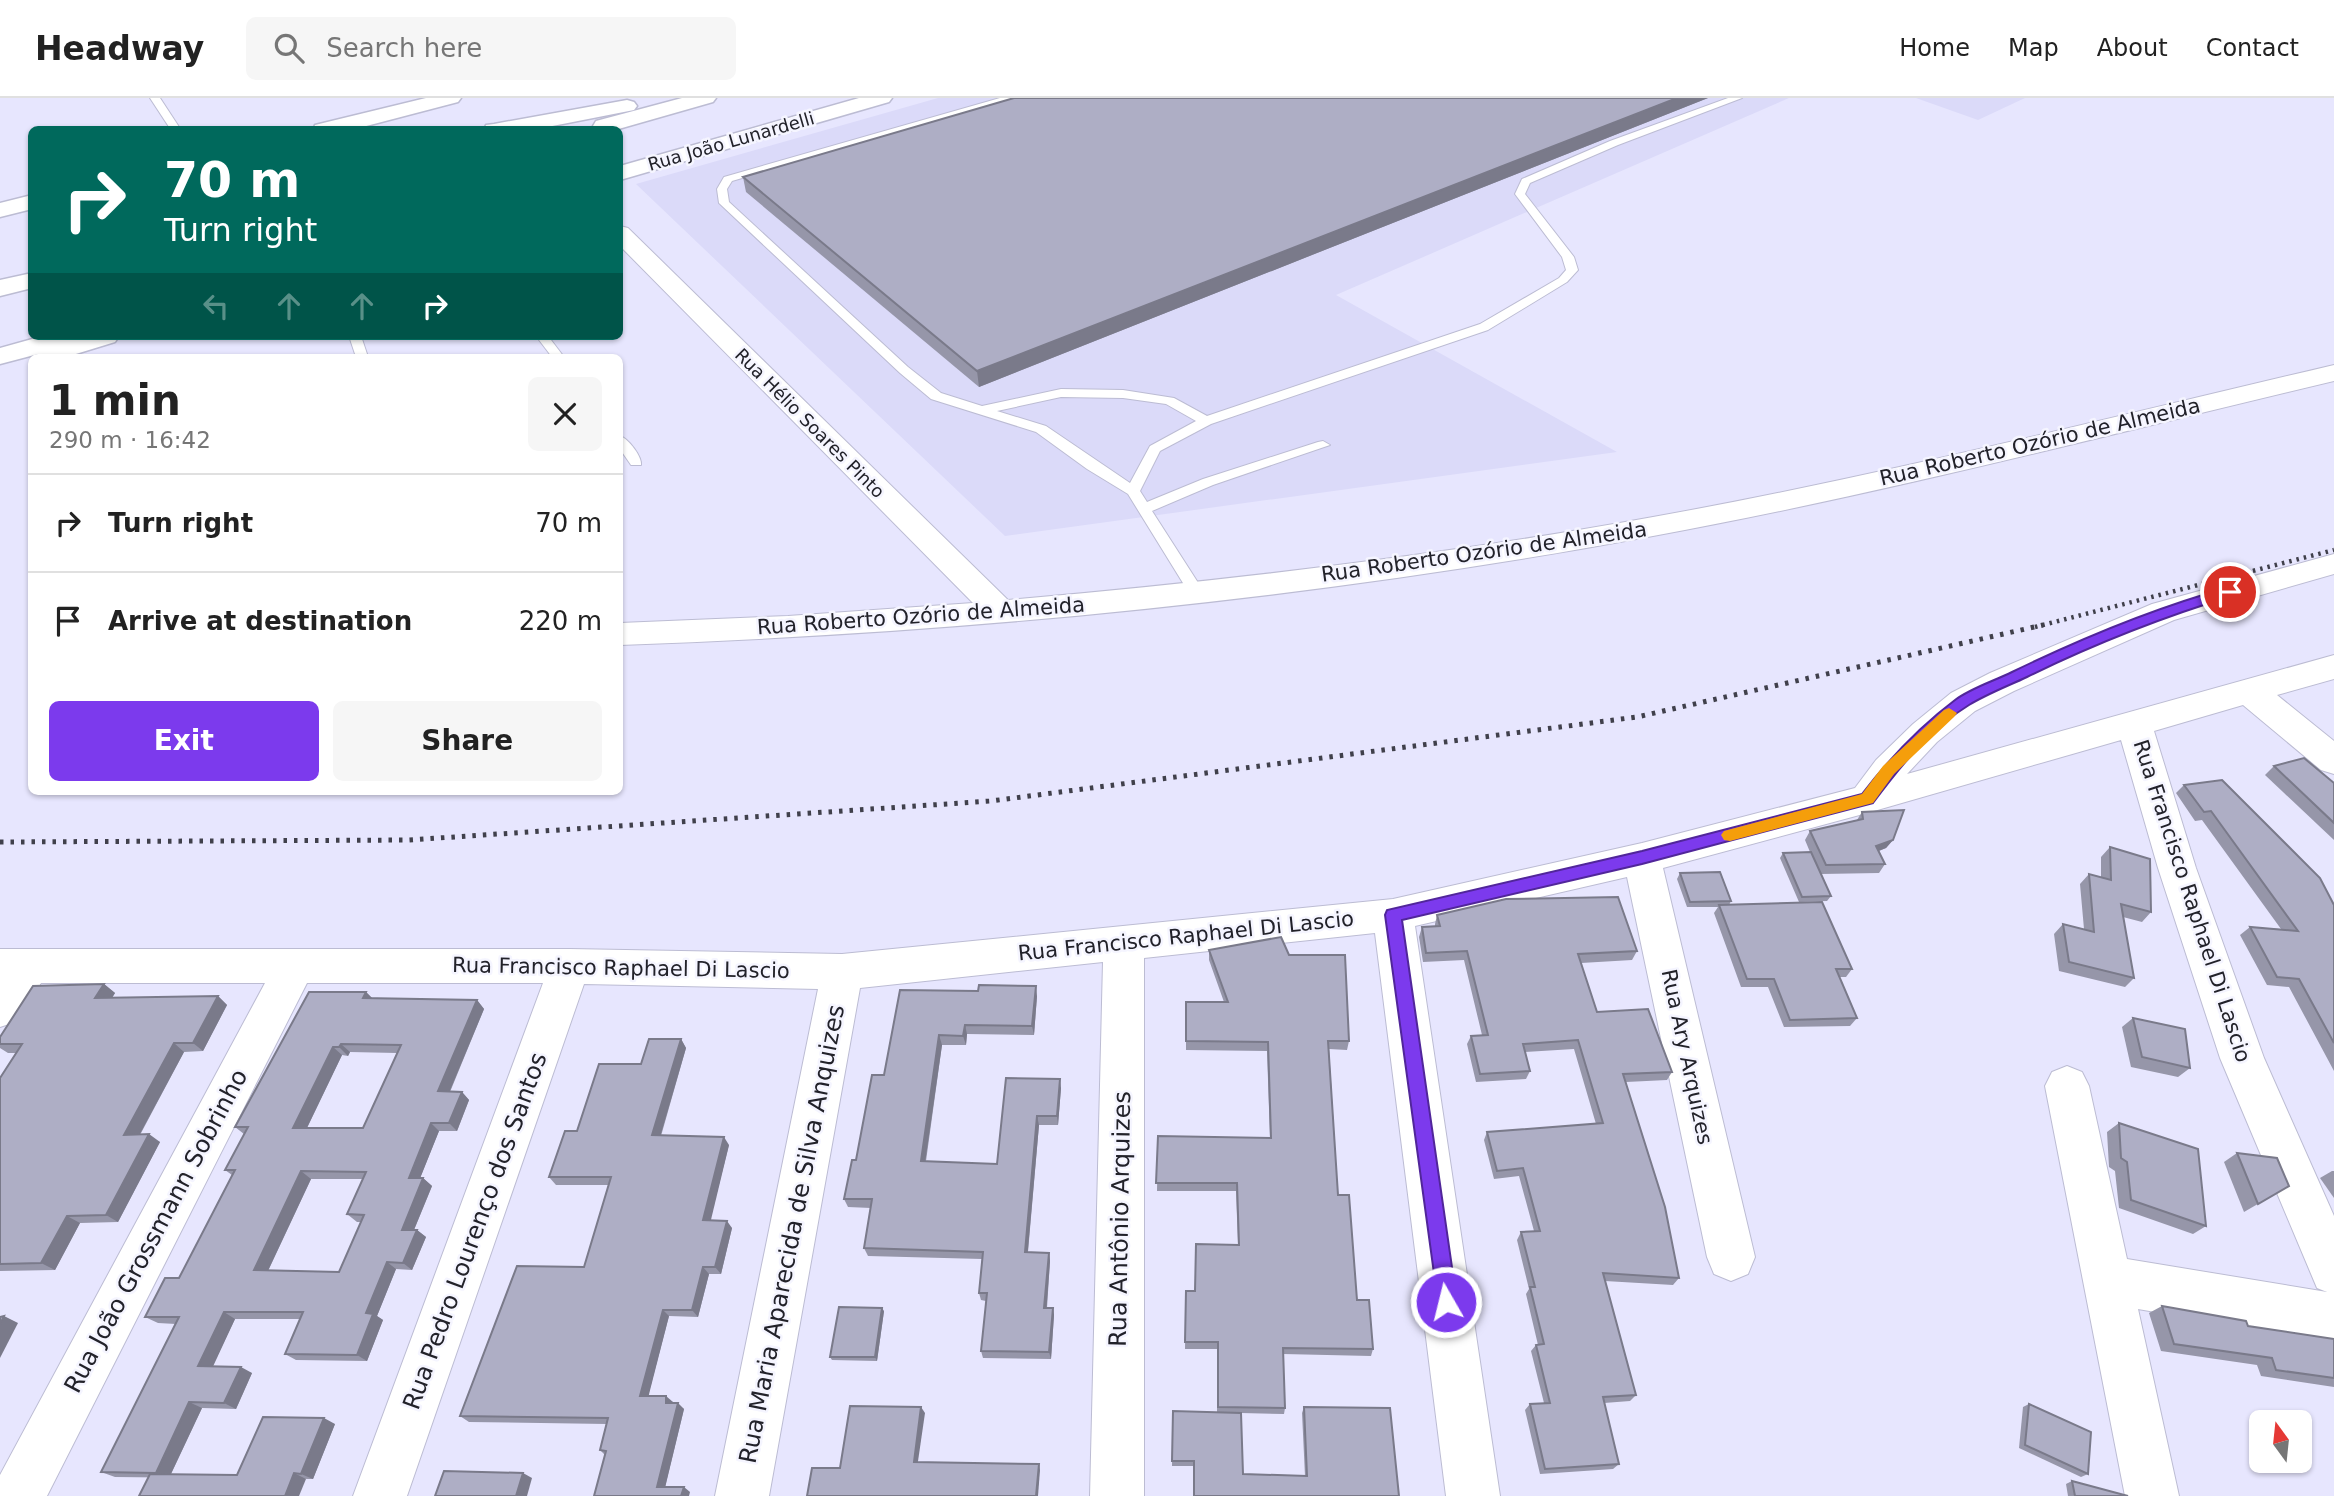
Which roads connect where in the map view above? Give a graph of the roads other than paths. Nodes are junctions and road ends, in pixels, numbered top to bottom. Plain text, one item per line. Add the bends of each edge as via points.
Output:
1 (155, 98) edge
2 (451, 98) edge
3 (658, 98) edge
4 (706, 98) edge
5 (882, 98) edge
6 (1010, 98) edge
7 (1737, 98) edge
8 (993, 100) edge
9 (635, 111) junction
10 (173, 126) edge
11 (339, 126) edge
12 (524, 126) edge
13 (559, 126) edge
14 (599, 126) edge
15 (611, 126) edge
16 (623, 172) edge
17 (28, 203) edge
18 (0, 209) edge
19 (623, 236) edge
20 (28, 265) edge
21 (0, 272) edge
22 (28, 280) edge
23 (0, 288) edge
24 (58, 340) edge
25 (93, 340) edge
26 (545, 340) edge
27 (48, 354) edge
28 (556, 354) edge
29 (0, 356) edge
30 (28, 360) edge
31 (0, 370) edge
32 (2334, 373) edge
33 (983, 410) junction
34 (1206, 421) junction
35 (623, 444) edge
36 (1323, 445) dead end
37 (636, 462) dead end
38 (1133, 491) junction
39 (1144, 509) junction
40 (2334, 564) edge
41 (1196, 592) junction
42 (1001, 612) junction
43 (623, 634) edge
44 (2334, 667) edge
45 (2249, 691) junction
46 (2134, 723) junction
47 (2334, 761) edge
48 (1867, 799) junction
49 (1642, 858) junction
50 (1393, 915) junction
51 (1124, 942) junction
52 (15, 966) edge
53 (295, 966) junction
54 (570, 966) junction
55 (842, 972) junction
56 (0, 1009) edge
57 (2067, 1086) dead end
58 (1731, 1257) dead end
59 (2334, 1270) edge
60 (2107, 1280) junction
61 (2334, 1318) edge
62 (18, 1496) edge
63 (380, 1496) edge
64 (742, 1496) edge
65 (1117, 1496) edge
66 (1473, 1496) edge
67 (2152, 1496) edge

1 - 10 lane
2 - 11 main road
3 - 9 main road
4 - 9 main road
5 - 16 main road, Rua João Lunardelli
6 - 8 lane
7 - 34 lane via 1527,181 1520,194 1568,257 1572,270 1563,280 1484,327
8 - 33 lane via 728,179 722,189 724,203 904,370 936,396
9 - 12 main road
9 - 13 main road
9 - 14 main road
9 - 15 main road
17 - 18 main road
19 - 42 street, Rua Hélio Soares Pinto
20 - 21 main road
22 - 23 main road
24 - 29 main road
25 - 27 main road
26 - 28 lane
30 - 31 main road
32 - 41 street, Rua Roberto Ozório de Almeida via 1703,518 1426,563
33 - 34 lane via 1061,393 1123,394 1169,401
33 - 38 lane via 1041,429
34 - 38 lane via 1155,449
35 - 37 lane
36 - 39 lane via 1208,482
38 - 39 lane
39 - 41 lane
40 - 48 street via 2163,612 2002,682 1963,702 1925,733
41 - 42 street, Rua Roberto Ozório de Almeida
42 - 43 street, Rua Roberto Ozório de Almeida
44 - 45 street, Rua Francisco Raphael Di Lascio
45 - 46 street, Rua Francisco Raphael Di Lascio
45 - 47 street
46 - 48 street, Rua Francisco Raphael Di Lascio
46 - 59 street, Rua Francisco Raphael Di Lascio via 2177,869 2242,1058
48 - 49 street, Rua Francisco Raphael Di Lascio
49 - 50 street, Rua Francisco Raphael Di Lascio
49 - 58 street, Rua Ary Arquizes
50 - 51 street, Rua Francisco Raphael Di Lascio
50 - 66 street
51 - 55 street, Rua Francisco Raphael Di Lascio
51 - 65 street, Rua Antônio Arquizes
52 - 53 street, Rua Francisco Raphael Di Lascio
52 - 56 street
53 - 54 street, Rua Francisco Raphael Di Lascio
53 - 62 street, Rua João Grossmann Sobrinho
54 - 55 street, Rua Francisco Raphael Di Lascio
54 - 63 street, Rua Pedro Lourenço dos Santos
55 - 64 street, Rua Maria Aparecida de Silva Anquizes
57 - 60 street
60 - 61 street
60 - 67 street

